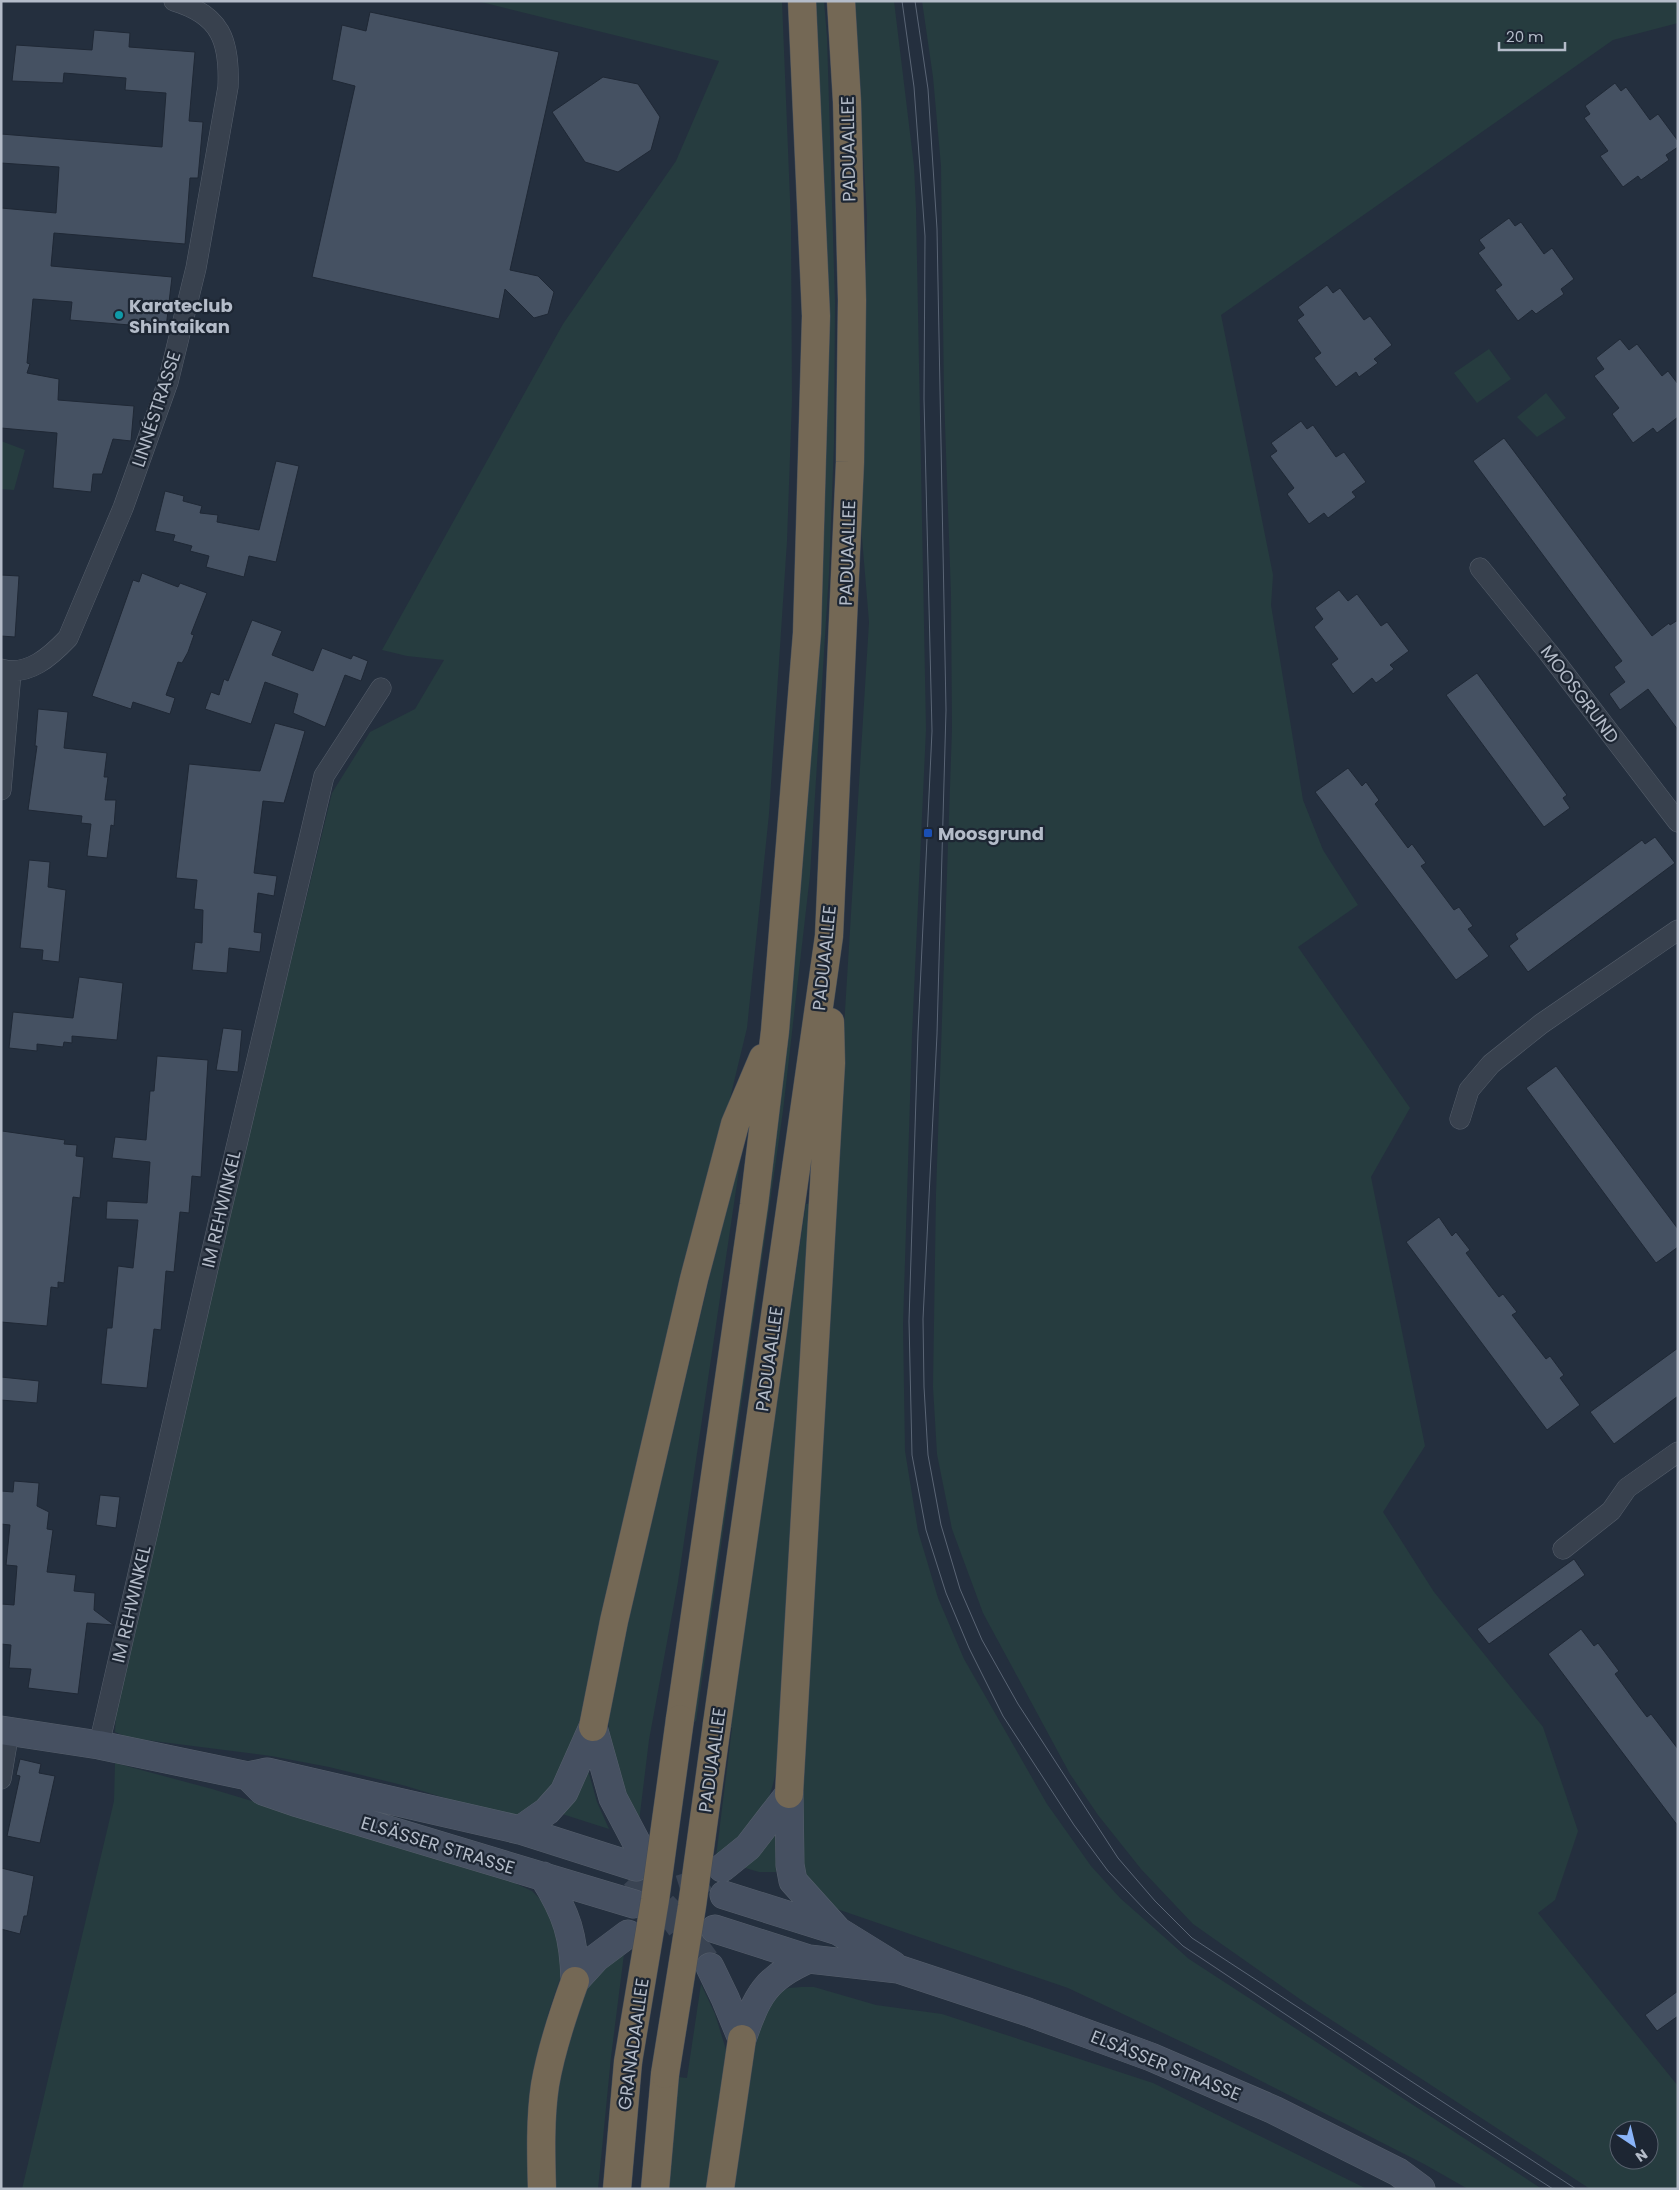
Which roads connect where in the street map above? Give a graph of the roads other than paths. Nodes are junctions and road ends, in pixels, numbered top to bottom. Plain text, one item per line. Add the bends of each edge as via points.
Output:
1 (174, 1) edge
2 (802, 1) edge
3 (841, 1) edge
4 (1480, 568) dead end
5 (6, 671) edge
6 (381, 688) dead end
7 (1, 790) edge
8 (1678, 822) edge
9 (1678, 930) edge
10 (829, 936) junction
11 (775, 1031) junction
12 (1460, 1119) dead end
13 (1678, 1452) edge
14 (1563, 1549) dead end
15 (594, 1727) junction
16 (5, 1731) edge
17 (99, 1745) junction
18 (248, 1776) junction
19 (1, 1779) edge
20 (789, 1794) junction
21 (520, 1830) junction
22 (722, 1868) tunnel mouth
23 (543, 1876) junction
24 (724, 1895) dead end
25 (644, 1902) junction
26 (692, 1906) joint
27 (715, 1929) dead end
28 (838, 1931) junction
29 (628, 1934) dead end
30 (809, 1960) junction
31 (710, 1967) tunnel mouth
32 (898, 1969) junction
33 (575, 1981) junction
34 (742, 2039) junction
35 (542, 2189) edge
36 (617, 2189) edge
37 (655, 2189) edge
38 (720, 2189) edge
39 (1421, 2189) edge

1 - 5 street, LINNÉSTRASSE via 206,15 224,38 228,53 228,87 196,268 162,399 80,614 68,638 52,655 34,666
2 - 11 highway, PADUAALLEE via 816,326 807,633
3 - 10 highway, PADUAALLEE via 848,102 850,462
4 - 8 street, MOOSGRUND
5 - 7 street
6 - 17 street, IM REHWINKEL via 324,776
9 - 12 street via 1541,1024 1491,1064 1469,1090
10 - 20 highway via 831,1063
10 - 26 highway, PADUAALLEE, bridge
11 - 15 highway via 734,1124 694,1278 614,1621
11 - 25 highway, PADUAALLEE, bridge via 754,1205 680,1719
13 - 14 street via 1628,1488 1611,1511
15 - 21 main road via 564,1792 547,1811
15 - 21 main road, ELSÄSSER STRASSE via 633,1864
16 - 17 main road, ELSÄSSER STRASSE
16 - 19 street
17 - 18 main road, ELSÄSSER STRASSE
18 - 21 main road, ELSÄSSER STRASSE via 267,1772
18 - 23 main road, ELSÄSSER STRASSE via 263,1791 295,1802
20 - 22 main road via 748,1847
20 - 28 main road via 790,1865 794,1881
23 - 25 main road, ELSÄSSER STRASSE
23 - 33 main road via 566,1919 574,1949
24 - 28 main road, ELSÄSSER STRASSE
25 - 36 highway, GRANADAALLEE, bridge
26 - 37 highway, GRANADAALLEE, bridge via 665,2074
27 - 30 main road, ELSÄSSER STRASSE
28 - 32 main road, ELSÄSSER STRASSE
29 - 33 main road via 596,1958
30 - 32 main road, ELSÄSSER STRASSE
30 - 34 main road via 774,1978 755,2002
31 - 34 main road
32 - 39 main road, ELSÄSSER STRASSE via 1151,2057 1274,2110 1398,2172
33 - 35 highway via 562,2016 545,2085
34 - 38 highway

